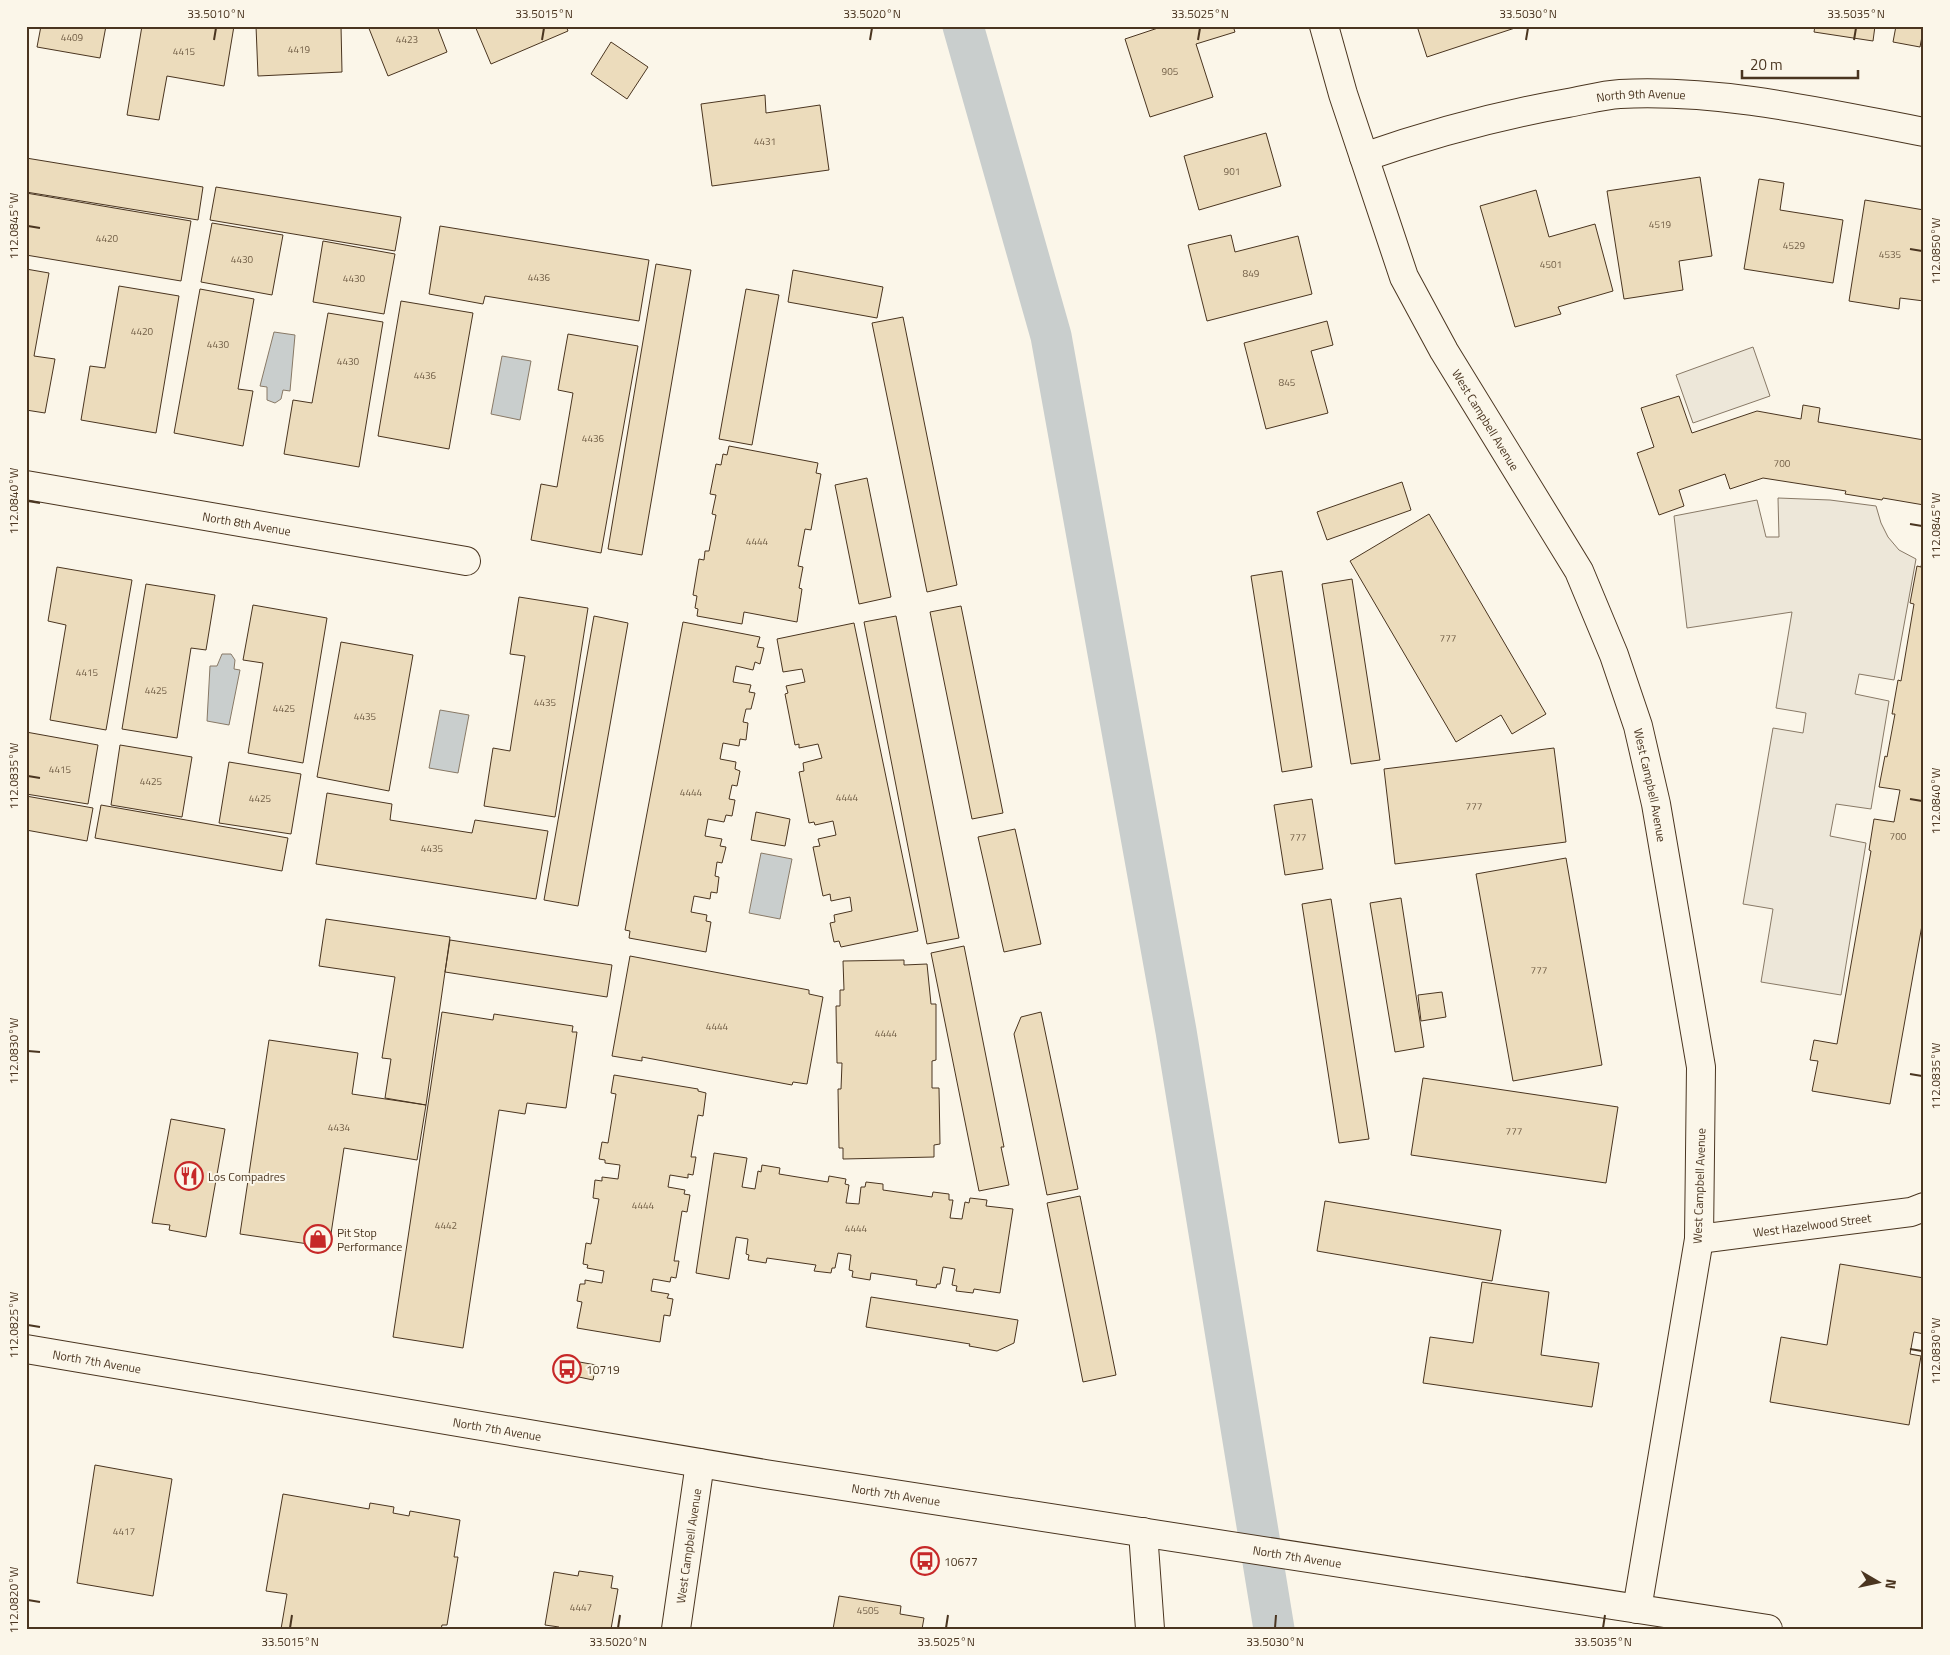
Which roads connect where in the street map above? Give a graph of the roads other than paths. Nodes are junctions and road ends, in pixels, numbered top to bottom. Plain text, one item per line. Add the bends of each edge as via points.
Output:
1 (1324, 26) edge
2 (1924, 132) edge
3 (1364, 157) junction
4 (26, 485) edge
5 (466, 561) dead end
6 (1924, 1207) edge
7 (1699, 1239) junction
8 (26, 1349) edge
9 (700, 1463) junction
10 (1143, 1532) junction
11 (1637, 1609) junction
12 (676, 1629) edge
13 (1150, 1629) edge
14 (1768, 1629) edge

1 - 3 street, West Campbell Avenue
2 - 3 street, North 9th Avenue via 1780,105 1706,95 1619,94 1518,112
3 - 7 street, West Campbell Avenue via 1404,277 1444,351 1579,571 1614,655 1638,726 1656,804 1700,1067
4 - 5 street, North 8th Avenue
6 - 7 street, West Hazelwood Street via 1910,1212
7 - 11 street, West Campbell Avenue
8 - 9 street, North 7th Avenue
9 - 10 street, North 7th Avenue
9 - 12 street, West Campbell Avenue
10 - 11 street, North 7th Avenue
10 - 13 street
11 - 14 street, North 7th Avenue

